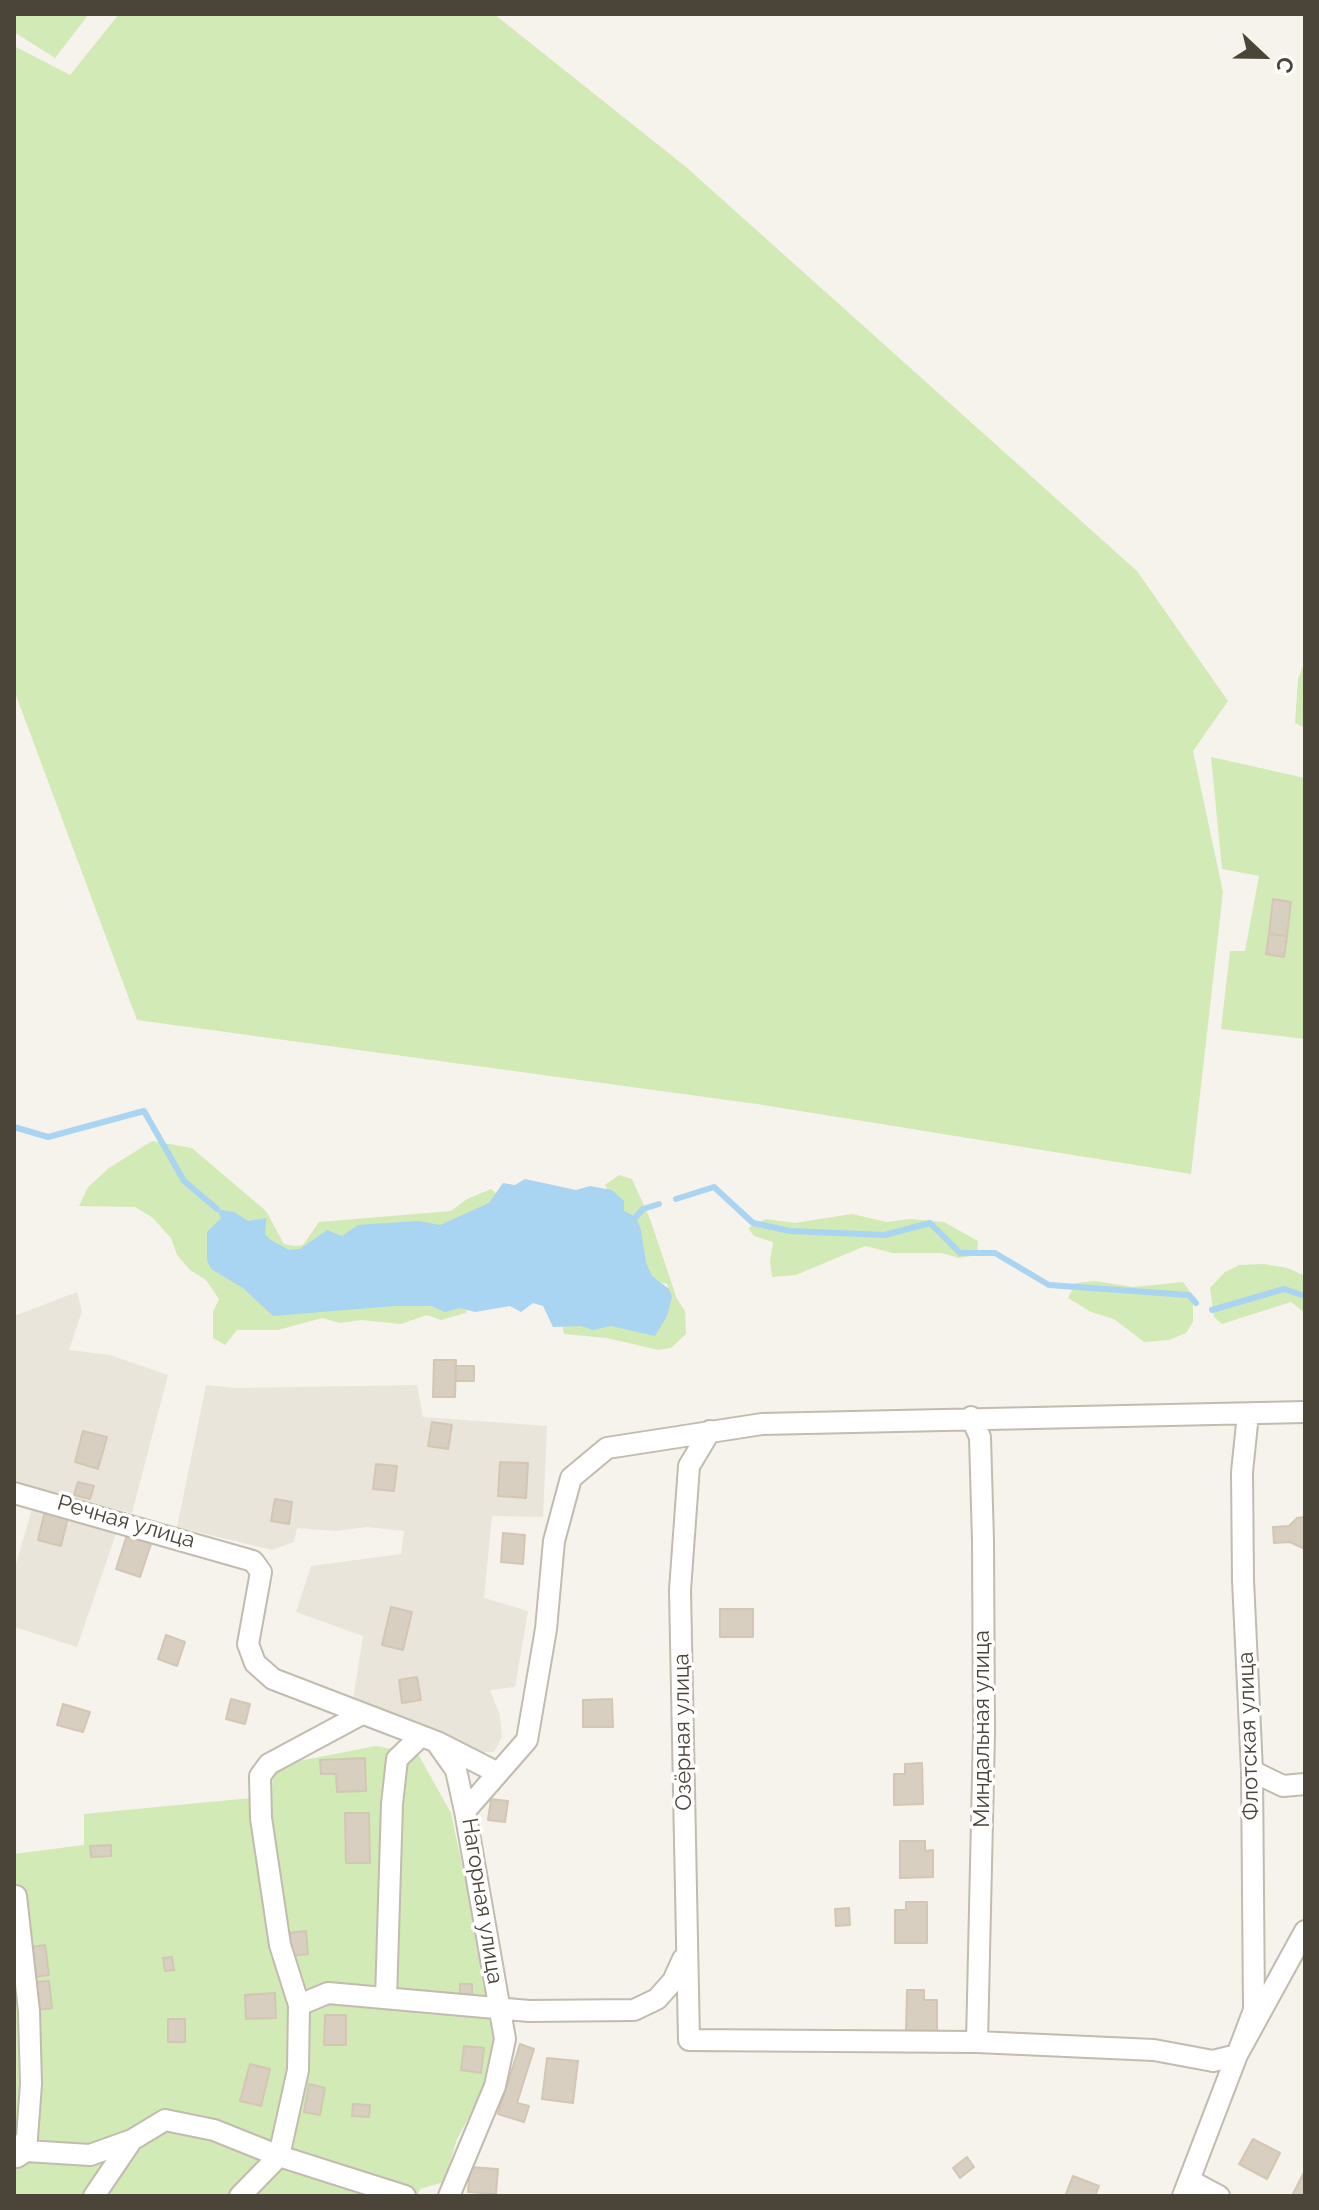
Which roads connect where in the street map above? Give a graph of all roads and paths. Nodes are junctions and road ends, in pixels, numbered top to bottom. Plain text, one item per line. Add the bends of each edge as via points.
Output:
1 (1305, 1412) edge
2 (1248, 1414) junction
3 (971, 1417) junction
4 (710, 1431) junction
5 (14, 1493) edge
6 (362, 1714) junction
7 (429, 1739) junction
8 (1252, 1771) junction
9 (496, 1772) junction
10 (1305, 1784) edge
11 (465, 1811) junction
12 (16, 1896) dead end
13 (1305, 1931) edge
14 (686, 1951) junction
15 (386, 1998) junction
16 (299, 2005) junction
17 (500, 2009) junction
18 (977, 2042) junction
19 (1237, 2055) junction
20 (132, 2140) junction
21 (18, 2152) edge
22 (279, 2156) junction
23 (1187, 2189) edge
24 (94, 2196) edge
25 (240, 2196) edge
26 (405, 2196) edge
27 (449, 2196) edge
28 (1219, 2196) edge

1 - 2 street
2 - 3 street
2 - 8 street, Флотская улица via 1242,1472 1243,1580
3 - 4 street via 762,1424
3 - 18 street, Миндальная улица via 980,1437 983,1557
4 - 9 street, Нагорная улица via 607,1448 571,1478 554,1541 527,1740
4 - 14 street, Озёрная улица via 689,1466 680,1590
5 - 6 street, Речная улица via 253,1561 261,1572 248,1644 255,1663 273,1679
6 - 7 street
6 - 16 street via 269,1764 260,1776 280,1945
7 - 9 street
7 - 11 street via 456,1770
7 - 15 street via 397,1759
8 - 10 street via 1283,1786
8 - 19 street, Флотская улица via 1254,2010
9 - 11 street, Нагорная улица
11 - 17 street, Нагорная улица
12 - 21 street via 31,2084
13 - 19 street
14 - 17 street via 673,1981 657,1999 634,2010
14 - 18 street, Озёрная улица via 689,2040
15 - 16 street via 328,1993
15 - 17 street
16 - 22 street via 298,2070
17 - 27 street, Нагорная улица via 505,2039 495,2086
18 - 19 street via 1154,2050 1213,2061
19 - 23 street
20 - 21 street via 90,2155
20 - 22 street via 165,2120 214,2130
20 - 24 street
22 - 25 street
22 - 26 street
23 - 28 street

